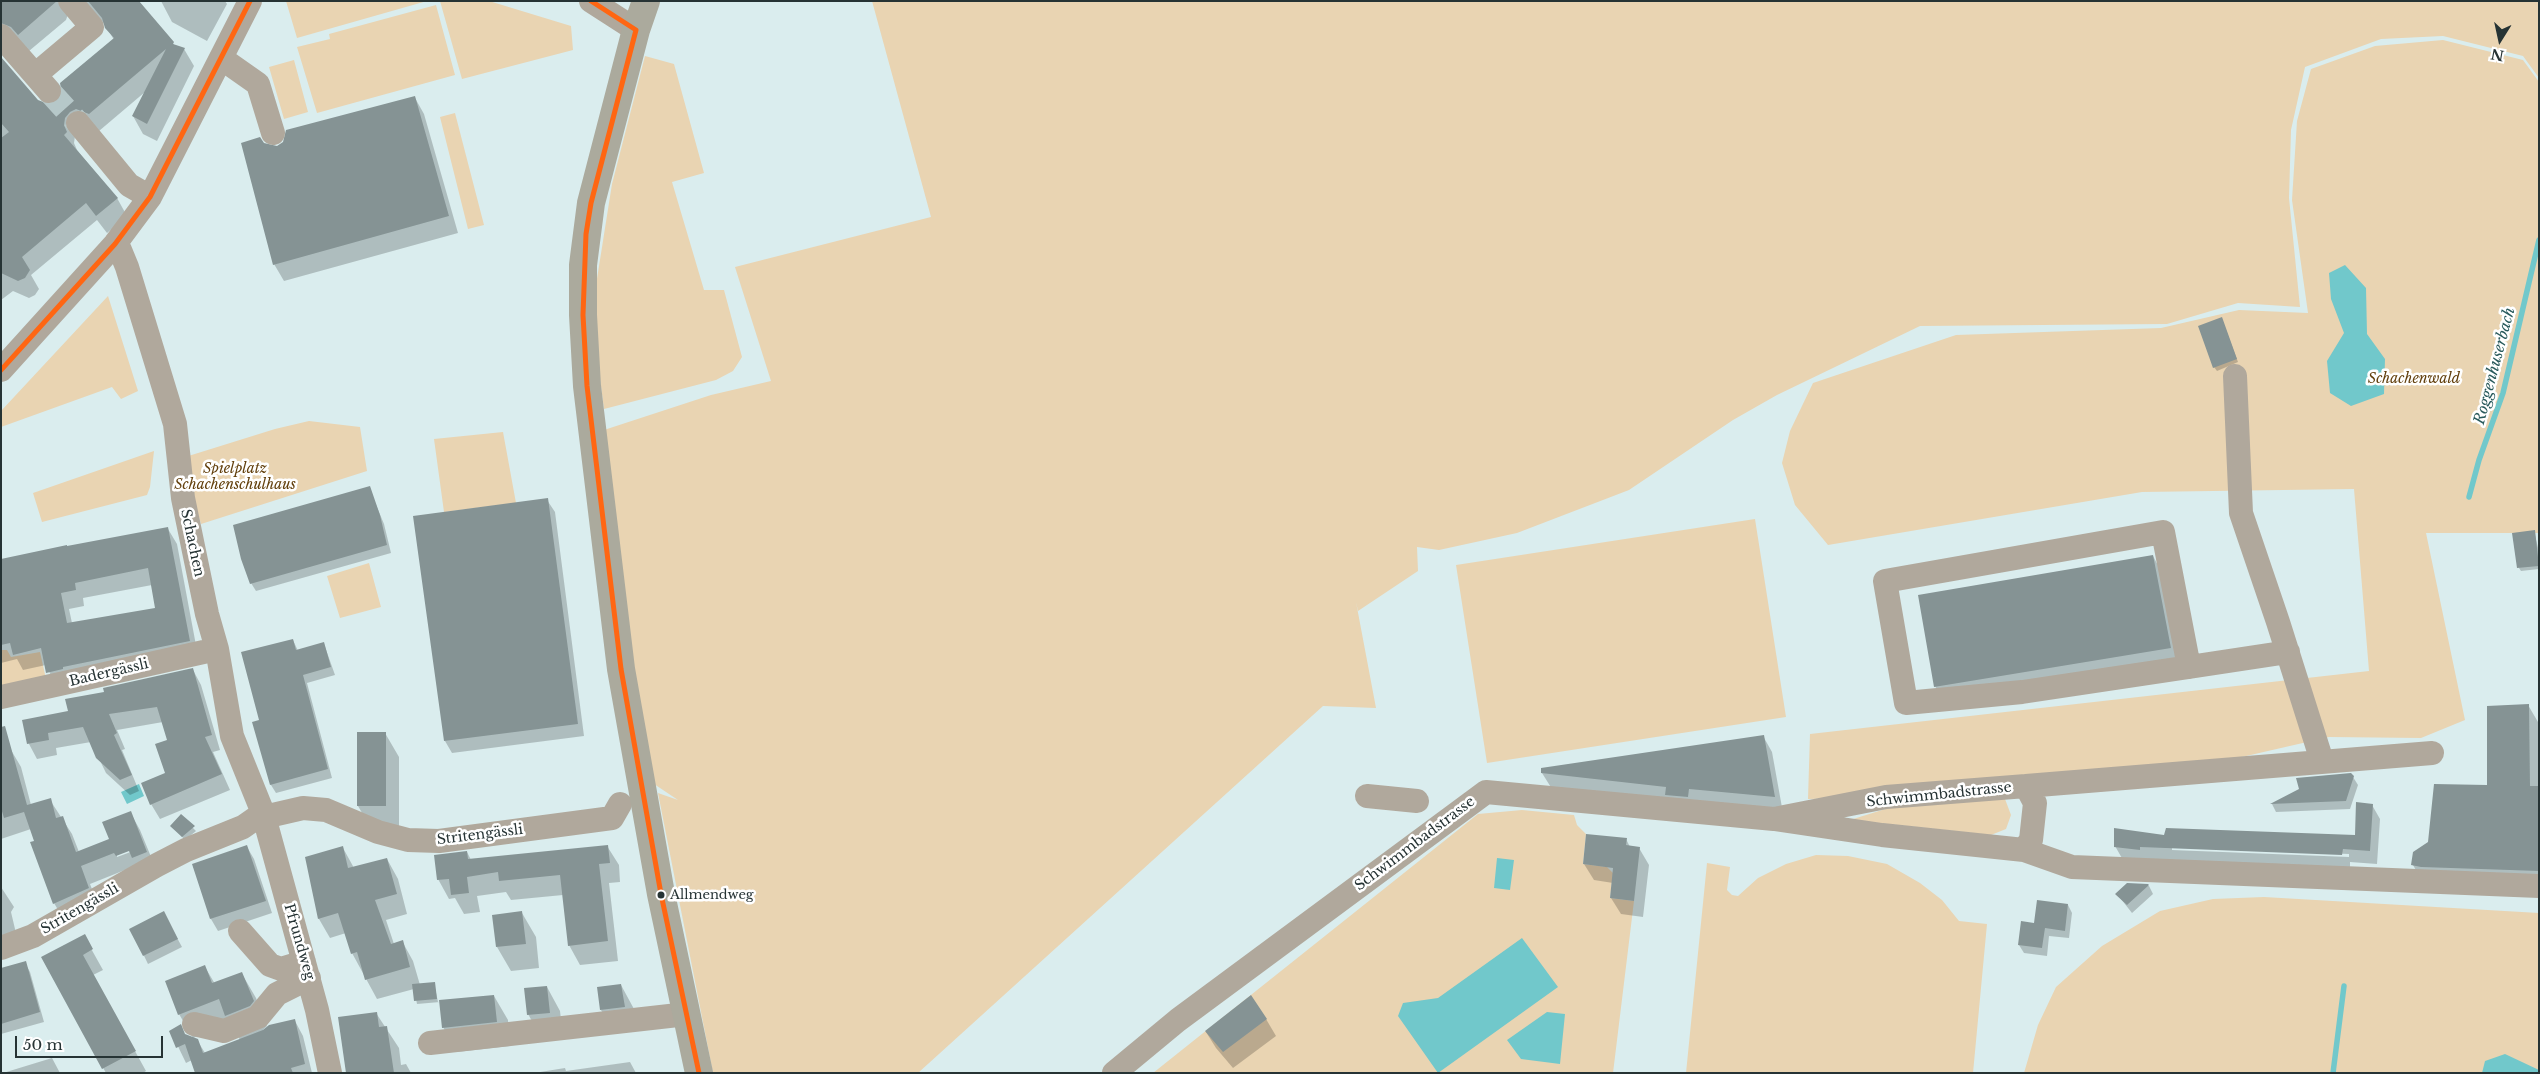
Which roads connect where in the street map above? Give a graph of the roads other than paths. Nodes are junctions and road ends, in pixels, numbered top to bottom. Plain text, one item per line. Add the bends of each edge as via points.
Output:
1 (70, 1) edge
2 (250, 1) edge
3 (646, 1) edge
4 (594, 3) edge
5 (636, 30) junction
6 (1, 36) edge
7 (221, 58) junction
8 (78, 123) tunnel mouth
9 (273, 133) dead end
10 (150, 197) junction
11 (115, 244) junction
12 (1, 370) edge
13 (2235, 376) dead end
14 (217, 649) junction
15 (2288, 652) junction
16 (2189, 667) junction
17 (1, 698) edge
18 (2432, 753) dead end
19 (2322, 761) junction
20 (2026, 786) junction
21 (1367, 796) dead end
22 (1417, 801) dead end
23 (646, 813) junction
24 (264, 815) junction
25 (1774, 819) junction
26 (2024, 850) junction
27 (2539, 886) edge
28 (240, 931) dead end
29 (1, 948) edge
30 (307, 970) junction
31 (687, 1014) junction
32 (194, 1024) dead end
33 (430, 1043) dead end
34 (330, 1073) edge
35 (700, 1073) edge
36 (1114, 1073) edge

1 - 6 street via 92,28 42,83
2 - 7 street
3 - 5 main road
4 - 5 street
5 - 23 main road via 591,203 583,265 583,314 587,386 621,669
7 - 9 street via 258,84
7 - 10 street
8 - 10 street via 129,185
10 - 11 street
11 - 12 street
11 - 14 street, Schachen via 127,267 175,424 183,498
13 - 15 street via 2241,513
14 - 17 street, Badergässli
14 - 24 street, Schachen via 232,736
15 - 16 street
15 - 19 street
16 - 16 street via 2022,692 1906,703 1885,581 2163,532
18 - 19 street
19 - 20 street
20 - 25 street, Schwimmbadstrasse via 1886,797
20 - 26 street, Schwimmbadstrasse via 2035,803 2030,840
21 - 22 street
23 - 24 street, Stritengässli via 616,811 439,841 408,840 378,832 326,810 303,808
23 - 31 main road
24 - 29 street, Stritengässli via 186,850 33,936
24 - 30 street, Pfrundweg
25 - 26 street, Schwimmbadstrasse via 1882,835
25 - 36 street, Schwimmbadstrasse via 1486,792 1178,1020
26 - 27 street via 2072,867
28 - 30 street via 270,965
30 - 32 street via 277,994 258,1017 224,1031
30 - 34 street, Pfrundweg
31 - 33 street
31 - 35 main road

